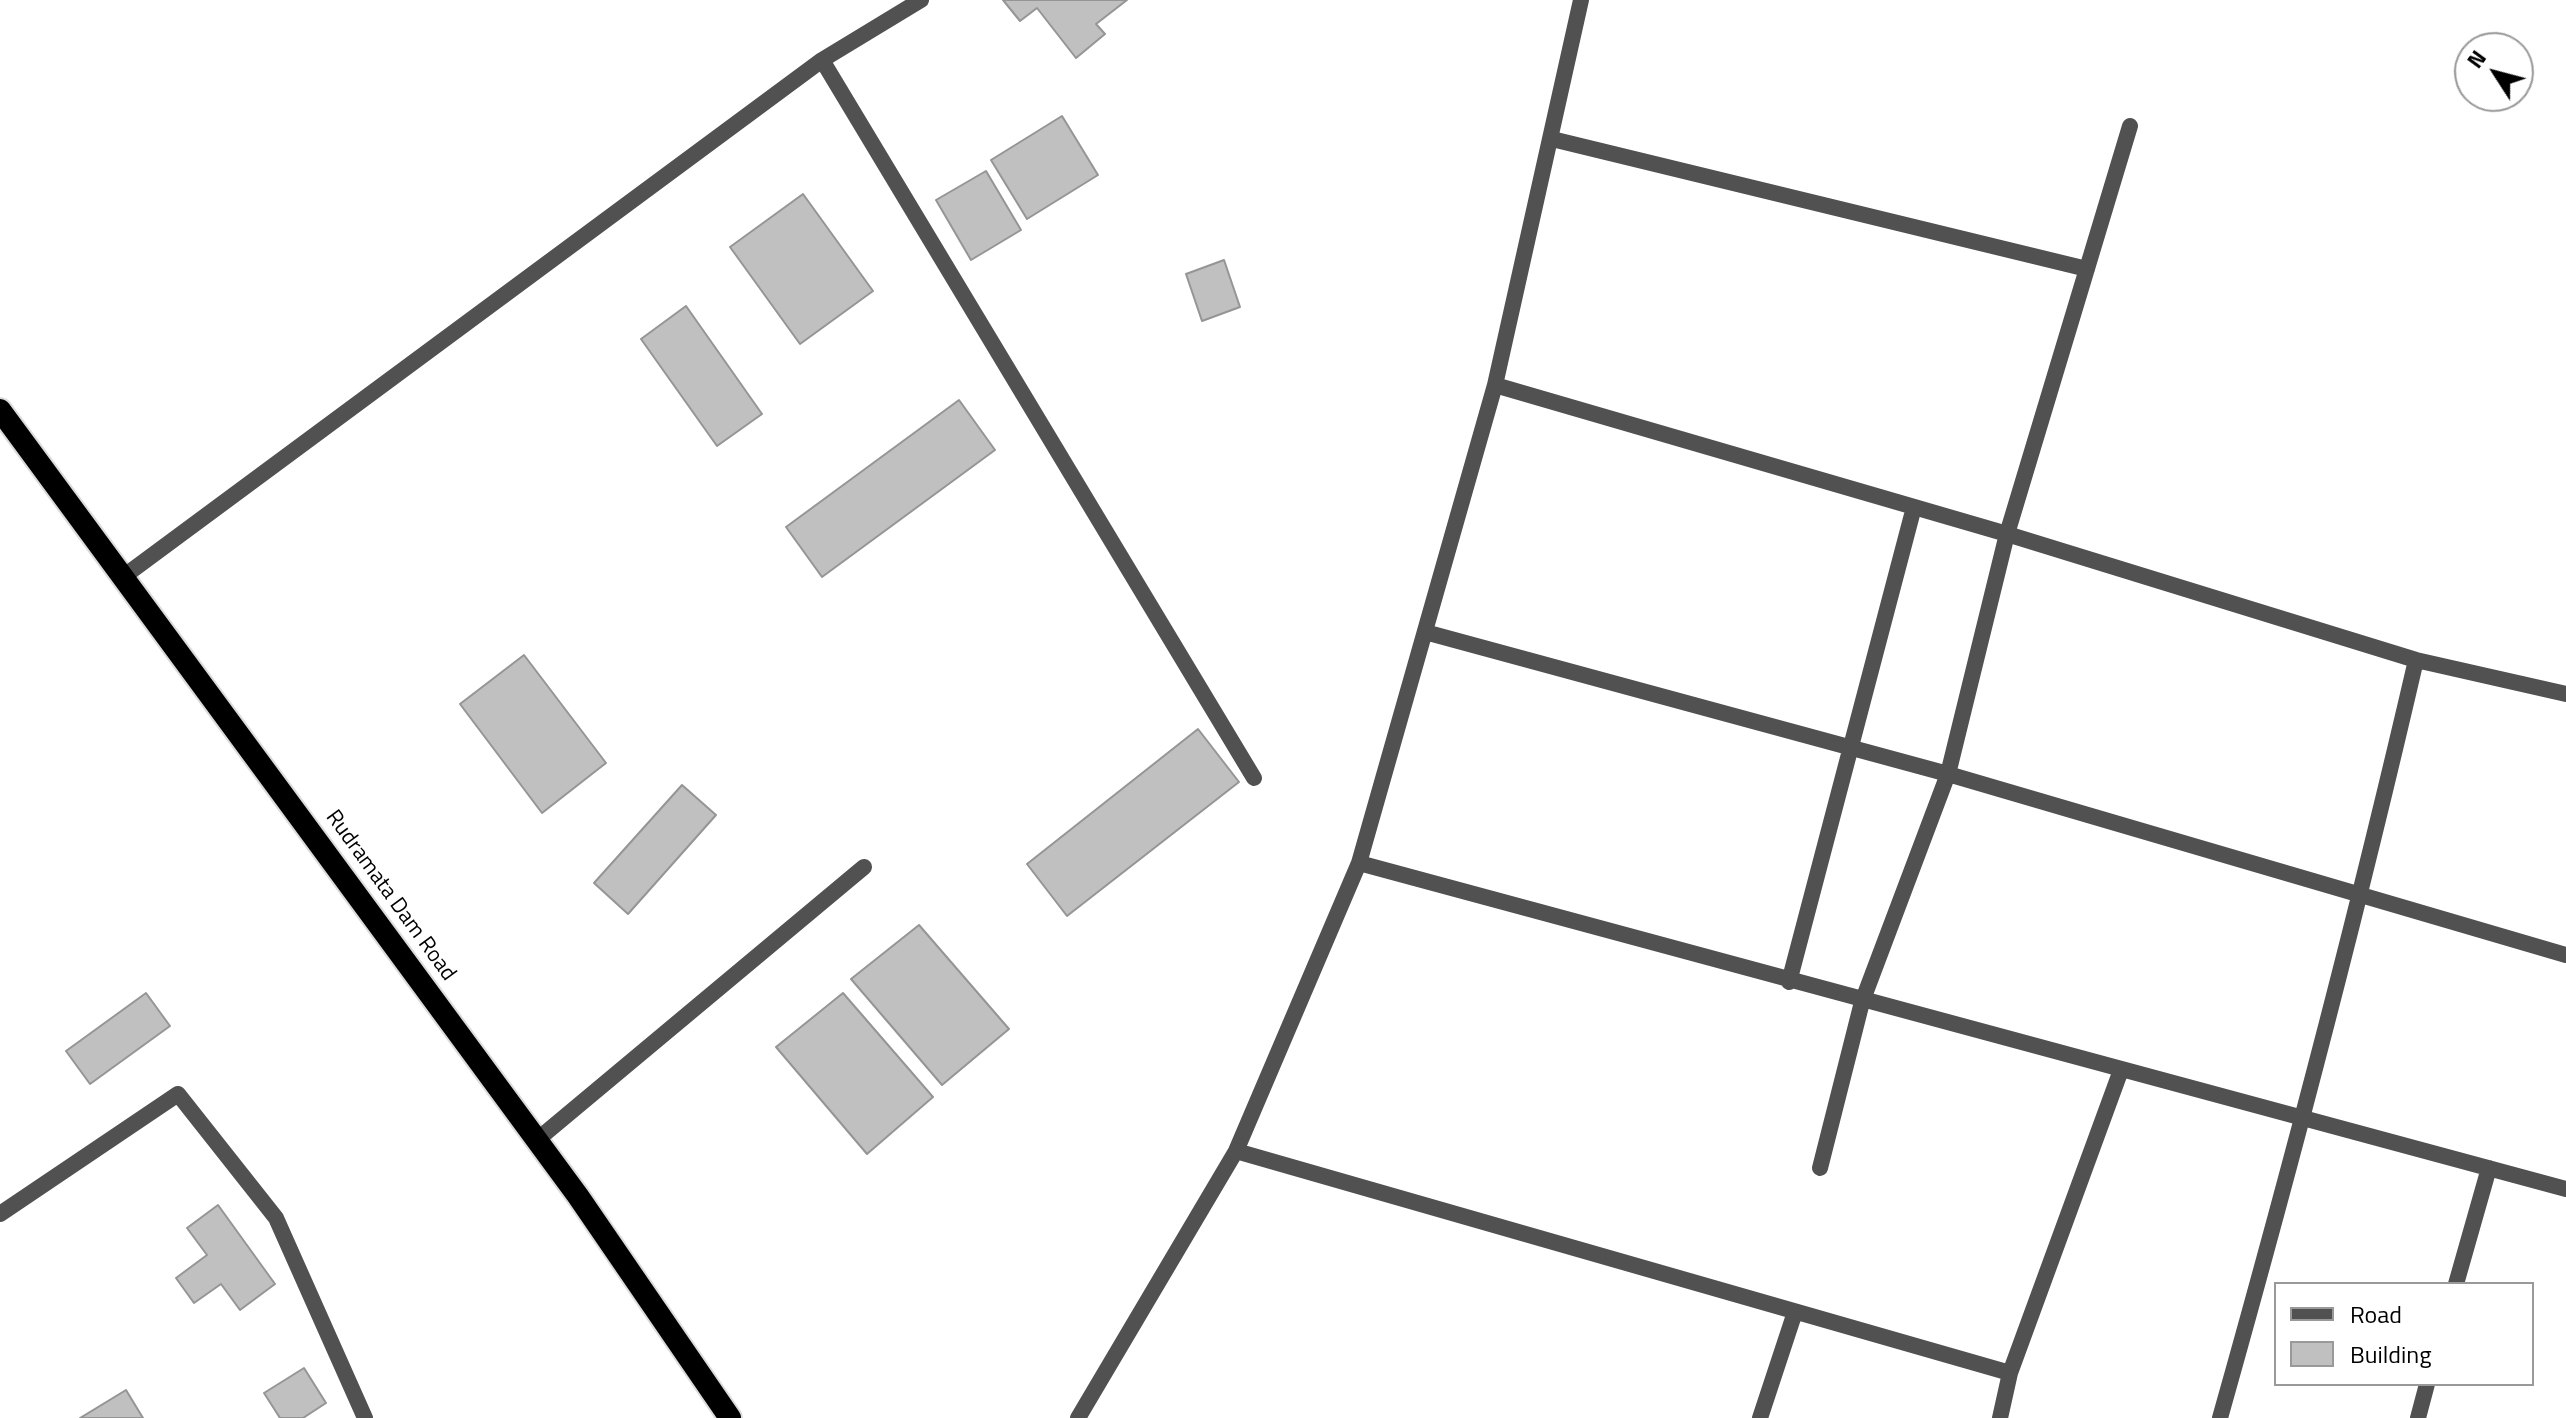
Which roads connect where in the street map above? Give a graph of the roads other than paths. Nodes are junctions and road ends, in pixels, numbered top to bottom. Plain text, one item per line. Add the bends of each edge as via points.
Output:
1 (921, 0) edge
2 (1581, 0) edge
3 (822, 60) junction
4 (2130, 126) dead end
5 (1552, 139) junction
6 (2087, 269) junction
7 (1495, 385) junction
8 (0, 410) edge
9 (1914, 507) junction
10 (2007, 534) junction
11 (123, 577) junction
12 (1425, 632) junction
13 (2416, 660) junction
14 (2566, 694) edge
15 (1852, 748) junction
16 (1948, 774) junction
17 (1254, 778) dead end
18 (1359, 863) junction
19 (864, 867) dead end
20 (2361, 895) junction
21 (2566, 955) edge
22 (1789, 982) junction
23 (1862, 1002) junction
24 (2121, 1070) junction
25 (2304, 1119) junction
26 (537, 1140) junction
27 (1236, 1151) junction
28 (1820, 1168) dead end
29 (2489, 1168) junction
30 (2566, 1189) edge
31 (0, 1214) edge
32 (2457, 1282) edge
33 (1795, 1312) junction
34 (2010, 1373) junction
35 (2426, 1386) edge
36 (365, 1418) edge
37 (730, 1418) edge
38 (1078, 1418) edge
39 (1760, 1418) edge
40 (2000, 1418) edge
41 (2220, 1418) edge
42 (2418, 1418) edge

1 - 3 street
2 - 5 street
3 - 11 street
3 - 17 street
4 - 6 street
5 - 6 street
5 - 7 street
6 - 10 street
7 - 9 street
7 - 12 street
8 - 11 highway, Rudramata Dam Road
9 - 10 street
9 - 15 street
10 - 13 street
10 - 16 street
11 - 26 highway, Rudramata Dam Road
12 - 15 street
12 - 18 street
13 - 14 street
13 - 20 street
15 - 16 street
15 - 22 street
16 - 20 street
16 - 23 street
18 - 22 street
18 - 27 street
19 - 26 street
20 - 21 street
20 - 25 street
22 - 23 street
23 - 24 street
23 - 28 street
24 - 25 street
24 - 34 street
25 - 29 street
25 - 41 street
26 - 37 highway, Rudramata Dam Road
27 - 33 street
27 - 38 street
29 - 30 street
29 - 32 street
31 - 36 street via 178,1094 276,1218
33 - 34 street
33 - 39 street
34 - 40 street
35 - 42 street

